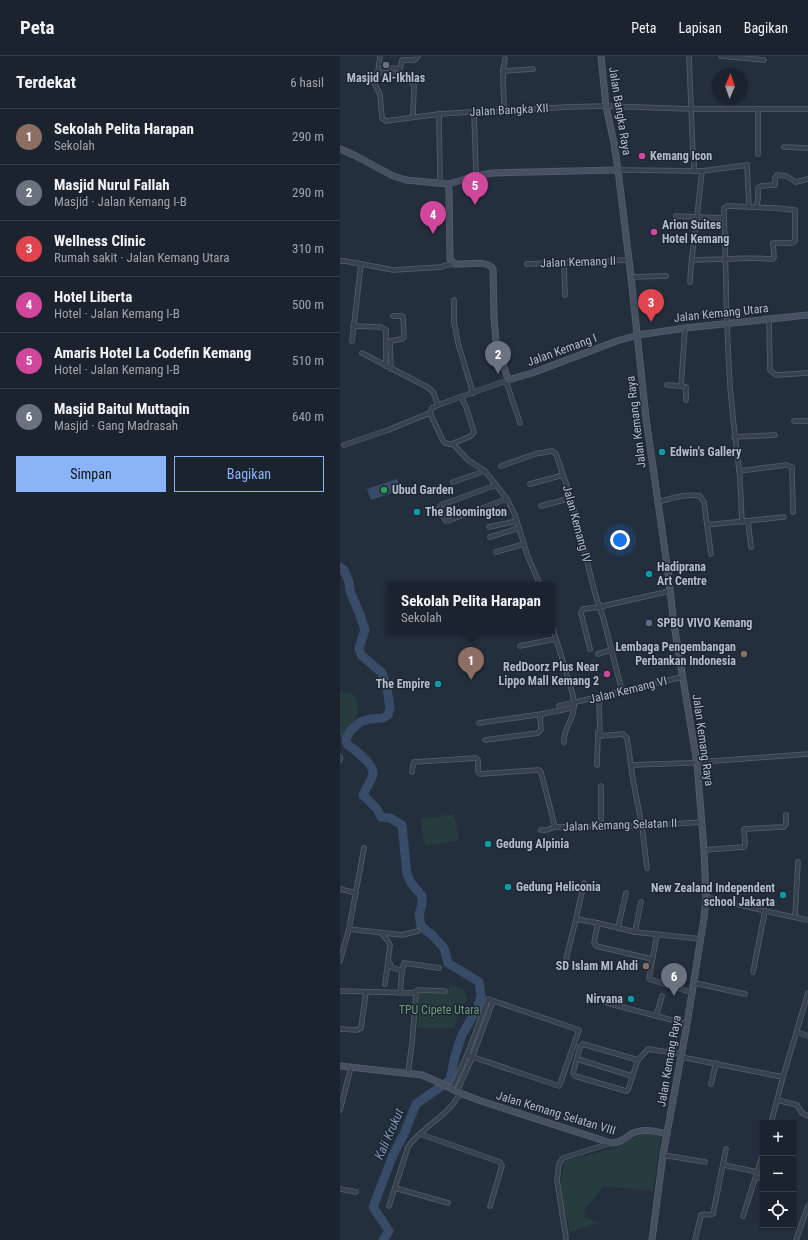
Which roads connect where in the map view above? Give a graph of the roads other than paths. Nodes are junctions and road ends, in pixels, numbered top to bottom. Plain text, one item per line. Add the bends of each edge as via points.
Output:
1 (380, 56) edge
2 (418, 56) edge
3 (601, 56) edge
4 (689, 56) edge
5 (721, 56) edge
6 (505, 59) dead end
7 (764, 60) dead end
8 (533, 69) dead end
9 (378, 72) junction
10 (503, 72) junction
11 (390, 73) junction
12 (606, 106) junction
13 (692, 109) junction
14 (758, 109) junction
15 (808, 109) edge
16 (504, 111) junction
17 (474, 112) junction
18 (439, 114) junction
19 (413, 117) junction
20 (784, 147) dead end
21 (808, 148) edge
22 (340, 149) edge
23 (758, 154) dead end
24 (618, 170) junction
25 (694, 171) junction
26 (702, 171) junction
27 (476, 176) junction
28 (808, 179) edge
29 (440, 183) junction
30 (448, 184) junction
31 (749, 207) junction
32 (756, 207) junction
33 (676, 216) dead end
34 (697, 217) junction
35 (724, 218) junction
36 (726, 259) junction
37 (629, 260) junction
38 (692, 260) junction
39 (340, 261) edge
40 (454, 263) junction
41 (564, 263) junction
42 (361, 264) junction
43 (526, 264) dead end
44 (666, 276) dead end
45 (631, 277) junction
46 (690, 282) dead end
47 (565, 295) dead end
48 (454, 300) dead end
49 (808, 315) edge
50 (393, 316) dead end
51 (769, 319) junction
52 (727, 324) junction
53 (353, 326) junction
54 (685, 328) junction
55 (638, 335) junction
56 (352, 341) dead end
57 (362, 352) dead end
58 (386, 366) junction
59 (391, 369) junction
60 (808, 373) edge
61 (507, 381) junction
62 (667, 385) dead end
63 (681, 386) junction
64 (473, 393) junction
65 (460, 397) junction
66 (686, 400) dead end
67 (438, 404) junction
68 (430, 413) junction
69 (794, 420) dead end
70 (808, 421) edge
71 (520, 423) dead end
72 (775, 435) dead end
73 (734, 437) junction
74 (454, 442) dead end
75 (344, 445) dead end
76 (501, 466) dead end
77 (485, 471) junction
78 (739, 471) junction
79 (563, 475) junction
80 (453, 482) dead end
81 (530, 484) dead end
82 (496, 485) junction
83 (571, 498) junction
84 (507, 499) junction
85 (658, 502) junction
86 (541, 506) dead end
87 (793, 512) dead end
88 (784, 517) dead end
89 (517, 521) junction
90 (748, 521) junction
91 (742, 522) junction
92 (707, 525) junction
93 (489, 526) dead end
94 (519, 528) junction
95 (490, 537) dead end
96 (524, 544) junction
97 (751, 547) dead end
98 (496, 552) dead end
99 (711, 554) dead end
100 (539, 582) edge
101 (670, 591) junction
102 (599, 607) junction
103 (554, 634) edge
104 (555, 639) junction
105 (520, 646) dead end
106 (590, 649) dead end
107 (612, 650) junction
108 (598, 654) dead end
109 (682, 677) junction
110 (622, 691) junction
111 (599, 698) junction
112 (574, 704) junction
113 (559, 706) dead end
114 (542, 714) junction
115 (479, 723) dead end
116 (485, 740) dead end
117 (564, 742) dead end
118 (808, 754) edge
119 (340, 757) edge
120 (340, 760) edge
121 (697, 763) junction
122 (597, 765) dead end
123 (631, 765) junction
124 (412, 772) dead end
125 (601, 786) dead end
126 (786, 815) dead end
127 (702, 822) junction
128 (601, 826) junction
129 (642, 826) junction
130 (555, 827) junction
131 (541, 830) dead end
132 (364, 848) dead end
133 (704, 850) junction
134 (798, 862) dead end
135 (647, 868) dead end
136 (584, 883) dead end
137 (340, 889) edge
138 (356, 893) junction
139 (626, 893) dead end
140 (706, 897) junction
141 (641, 902) dead end
142 (765, 911) junction
143 (795, 917) junction
144 (576, 919) junction
145 (808, 920) edge
146 (598, 923) junction
147 (618, 928) junction
148 (349, 929) junction
149 (418, 931) dead end
150 (635, 932) junction
151 (381, 933) junction
152 (657, 934) junction
153 (701, 939) junction
154 (652, 959) junction
155 (340, 961) edge
156 (390, 963) dead end
157 (565, 963) dead end
158 (440, 968) dead end
159 (402, 971) junction
160 (753, 972) dead end
161 (694, 983) junction
162 (385, 984) dead end
163 (340, 991) edge
164 (446, 991) dead end
165 (366, 992) junction
166 (400, 992) junction
167 (414, 993) junction
168 (693, 993) junction
169 (808, 993) edge
170 (745, 994) dead end
171 (662, 996) dead end
172 (493, 1001) junction
173 (607, 1003) dead end
174 (656, 1016) junction
175 (687, 1024) junction
176 (340, 1029) edge
177 (797, 1032) junction
178 (808, 1036) edge
179 (467, 1055) junction
180 (682, 1055) junction
181 (472, 1058) junction
182 (577, 1059) junction
183 (638, 1060) junction
184 (716, 1063) junction
185 (340, 1066) edge
186 (351, 1067) junction
187 (408, 1073) junction
188 (632, 1076) junction
189 (783, 1077) junction
190 (711, 1084) dead end
191 (455, 1090) junction
192 (777, 1100) junction
193 (340, 1110) edge
194 (808, 1116) edge
195 (772, 1120) edge
196 (420, 1134) junction
197 (667, 1134) junction
198 (611, 1143) junction
199 (726, 1149) dead end
200 (663, 1155) junction
201 (762, 1156) edge
202 (705, 1162) dead end
203 (724, 1165) junction
204 (757, 1174) junction
205 (760, 1176) edge
206 (396, 1188) junction
207 (340, 1189) edge
208 (356, 1192) dead end
209 (448, 1203) dead end
210 (389, 1206) dead end
211 (490, 1206) dead end
212 (808, 1206) edge
213 (743, 1216) dead end
214 (803, 1222) junction
215 (808, 1224) edge
216 (566, 1238) dead end
217 (652, 1240) edge
218 (695, 1240) edge
219 (796, 1240) edge

1 - 9 street
2 - 11 street via 415,60 402,60 400,68 392,68
3 - 12 street, Jalan Bangka Raya
4 - 13 street
5 - 7 street
6 - 10 street
8 - 10 street
9 - 11 street
9 - 19 street, Jalan Bangka XII via 373,77 380,95 383,120
10 - 16 street
11 - 19 street via 410,76 414,84
12 - 13 street, Jalan Bangka XII
12 - 16 street, Jalan Bangka XII
12 - 24 street, Jalan Bangka Raya
13 - 14 street, Jalan Bangka XII
13 - 25 street
14 - 15 street, Jalan Bangka XII
14 - 23 street
16 - 17 street, Jalan Bangka XII
17 - 18 street, Jalan Bangka XII
17 - 27 street
18 - 19 street, Jalan Bangka XII
18 - 29 street
20 - 21 street
22 - 29 street via 399,178
24 - 25 street
24 - 27 street via 492,173
24 - 37 street, Jalan Kemang Raya
25 - 26 street
26 - 31 street via 747,166
26 - 34 street
27 - 30 street
28 - 32 street via 796,182 786,176 777,175 775,185 758,188
29 - 30 street
30 - 40 street via 449,255
31 - 32 street
31 - 35 street via 725,207
32 - 36 street via 795,210 795,241 773,243 774,258
33 - 34 street
34 - 35 street
34 - 38 street
35 - 36 street
36 - 38 street
36 - 52 street
37 - 41 street, Jalan Kemang II
37 - 45 street, Jalan Kemang Raya
38 - 46 street
39 - 42 street
40 - 42 street via 441,267 402,270
40 - 61 street via 485,263 493,269 496,341
41 - 43 street, Jalan Kemang II
41 - 47 street
42 - 53 street
44 - 45 street
45 - 55 street, Jalan Kemang Raya
48 - 64 street via 456,336
49 - 51 street, Jalan Kemang Utara
50 - 59 street via 403,317 404,337 390,341
51 - 52 street, Jalan Kemang Utara
51 - 60 street via 770,370 776,375
52 - 54 street, Jalan Kemang Utara
52 - 73 street
53 - 56 street
53 - 58 street via 385,328
54 - 55 street, Jalan Kemang Utara
54 - 63 street
55 - 61 street, Jalan Kemang I
55 - 85 street, Jalan Kemang Raya
57 - 58 street
58 - 59 street
59 - 67 street via 431,390
61 - 64 street, Jalan Kemang I
61 - 71 street
62 - 63 street
63 - 66 street via 686,387
64 - 65 street, Jalan Kemang I
65 - 67 street, Jalan Kemang I
65 - 74 street via 474,432 471,436
67 - 68 street
68 - 75 street
68 - 77 street via 446,442 454,445 468,460
69 - 70 street
72 - 73 street
73 - 78 street
76 - 79 street via 552,451 556,454
77 - 80 street
77 - 82 street
78 - 87 street via 786,465 792,467
78 - 91 street
79 - 81 street, Jalan Kemang IV
79 - 83 street, Jalan Kemang IV
82 - 84 street
82 - 84 street via 440,505 445,520
83 - 86 street
83 - 102 street, Jalan Kemang IV
84 - 89 street
85 - 92 street via 700,496 704,502
85 - 101 street, Jalan Kemang Raya
88 - 90 street
89 - 93 street
89 - 94 street
90 - 91 street
90 - 97 street
91 - 92 street
92 - 99 street
94 - 95 street
94 - 96 street
96 - 98 street
96 - 100 street
101 - 102 street
101 - 109 street, Jalan Kemang Raya
102 - 106 street via 581,610
102 - 107 street, Jalan Kemang IV
103 - 104 street, Jalan Kemang VI
104 - 105 street
104 - 112 street, Jalan Kemang VI via 568,676
107 - 108 street
107 - 110 street, Jalan Kemang IV
109 - 110 street, Jalan Kemang VI
109 - 121 street, Jalan Kemang Raya
110 - 111 street, Jalan Kemang VI
111 - 112 street, Jalan Kemang VI
111 - 122 street
111 - 123 street via 600,736 623,734 628,738
112 - 113 street, Jalan Kemang VI
112 - 114 street via 567,709
112 - 117 street via 573,716 565,730
114 - 115 street
114 - 116 street via 541,730 538,733
118 - 121 street
119 - 120 street
121 - 123 street
121 - 127 street, Jalan Kemang Raya
123 - 129 street
124 - 130 street, Jalan Kemang Selatan II via 414,762 476,758 480,774 539,770
125 - 128 street
126 - 133 street via 784,827 744,829 744,846
127 - 129 street, Jalan Kemang Selatan II
127 - 133 street, Jalan Kemang Raya
128 - 129 street, Jalan Kemang Selatan II
128 - 130 street, Jalan Kemang Selatan II
129 - 135 street
130 - 131 street
132 - 138 street
133 - 140 street, Jalan Kemang Raya
134 - 143 street
136 - 144 street
137 - 138 street
138 - 148 street
139 - 147 street
140 - 142 street
140 - 153 street, Jalan Kemang Raya
141 - 150 street
142 - 143 street
142 - 160 street
143 - 145 street
144 - 146 street
144 - 157 street
146 - 147 street
146 - 154 street via 594,942 596,946
147 - 150 street
148 - 151 street
148 - 155 street
149 - 151 street via 402,935
150 - 152 street
151 - 162 street via 390,944
152 - 153 street
152 - 154 street
153 - 161 street, Jalan Kemang Raya
154 - 168 street via 650,980
156 - 159 street via 391,967
158 - 159 street via 405,963
159 - 166 street
161 - 168 street, Jalan Kemang Raya
161 - 170 street
163 - 165 street
164 - 167 street via 418,990
165 - 166 street
165 - 176 street via 361,1028
166 - 167 street
167 - 187 street via 416,1002
168 - 175 street, Jalan Kemang Raya
169 - 177 street
171 - 174 street
172 - 179 street via 488,999
172 - 181 street
172 - 181 street via 579,1029 560,1084 557,1086
173 - 174 street
174 - 175 street
175 - 180 street, Jalan Kemang Raya
177 - 178 street
177 - 189 street
179 - 181 street
179 - 191 street
180 - 183 street via 648,1049
180 - 184 street
180 - 197 street, Jalan Kemang Raya
181 - 191 street
182 - 183 street via 580,1047 584,1044
182 - 188 street
182 - 188 street via 573,1073 575,1076 626,1091
183 - 188 street
184 - 189 street
184 - 190 street
185 - 186 street, Jalan Kemang Selatan VIII
186 - 187 street, Jalan Kemang Selatan VIII
186 - 193 street
187 - 191 street, Jalan Kemang Selatan VIII via 428,1077
189 - 192 street
191 - 196 street via 456,1101
191 - 198 street, Jalan Kemang Selatan VIII
192 - 194 street via 797,1105 802,1113
192 - 195 street
196 - 206 street via 408,1147
196 - 211 street via 500,1162 502,1166
197 - 198 street, Jalan Kemang Selatan VIII via 643,1130 618,1143
197 - 200 street, Jalan Kemang Raya
198 - 216 street via 563,1158 558,1164 558,1188
199 - 203 street
200 - 202 street
200 - 217 street, Jalan Kemang Raya
201 - 204 street
203 - 204 street
203 - 218 street via 713,1214 701,1215
204 - 205 street
204 - 213 street
206 - 209 street
206 - 210 street
207 - 208 street
212 - 214 street
214 - 215 street
214 - 219 street

